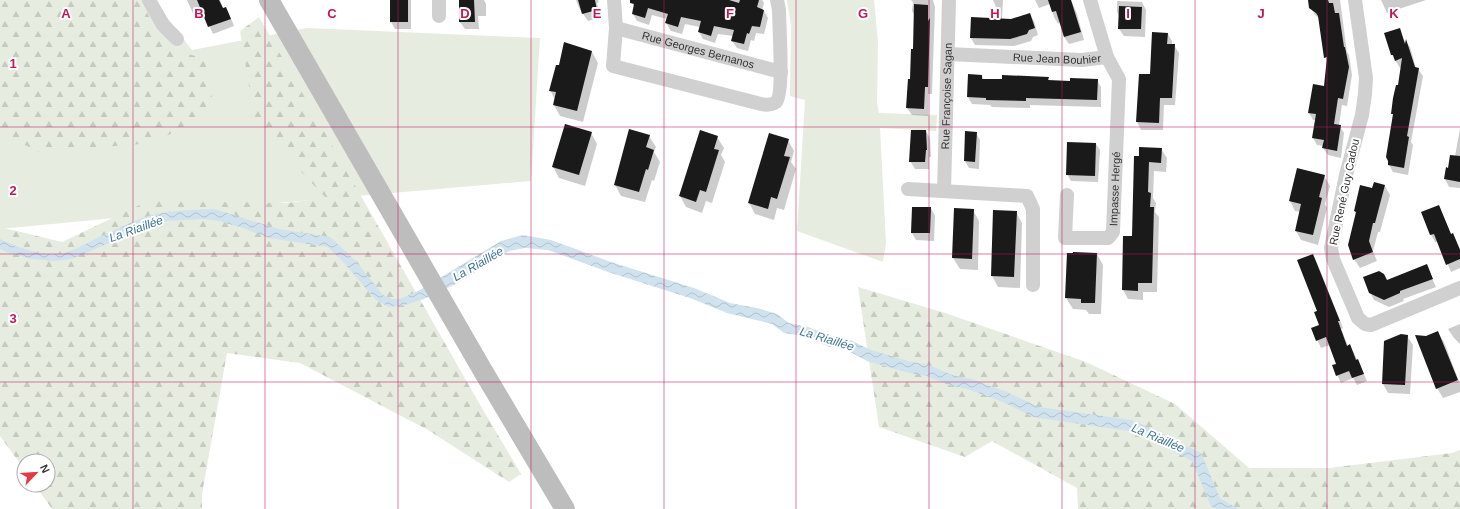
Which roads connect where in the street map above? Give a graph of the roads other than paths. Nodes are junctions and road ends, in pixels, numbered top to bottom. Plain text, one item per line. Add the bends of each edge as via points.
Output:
1 (149, 0) edge
2 (269, 0) edge
3 (439, 0) edge
4 (614, 0) edge
5 (776, 0) edge
6 (949, 0) edge
7 (1090, 0) edge
8 (1355, 0) edge
9 (439, 16) dead end
10 (616, 28) junction
11 (177, 39) dead end
12 (948, 54) junction
13 (1107, 57) junction
14 (780, 72) junction
15 (908, 188) dead end
16 (944, 191) junction
17 (1067, 195) dead end
18 (1033, 285) dead end
19 (1460, 288) edge
20 (564, 509) edge

1 - 11 street via 162,24
2 - 20 main road
3 - 9 street
4 - 10 street
5 - 14 street via 779,10
6 - 12 street, Rue Françoise Sagan
7 - 13 street, Rue Jean Bouhier
8 - 19 street, Rue René Guy Cadou via 1366,78 1365,94 1331,248 1333,259 1358,318 1365,324 1372,325
10 - 14 street, Rue Georges Bernanos
10 - 14 street via 613,66 768,105 776,102 780,96
12 - 13 street, Rue Jean Bouhier via 1082,60
12 - 16 street, Rue Françoise Sagan
13 - 17 street, Impasse Hergé via 1119,79 1113,232 1108,238 1065,238
15 - 16 street
16 - 18 street via 1027,196 1034,209

